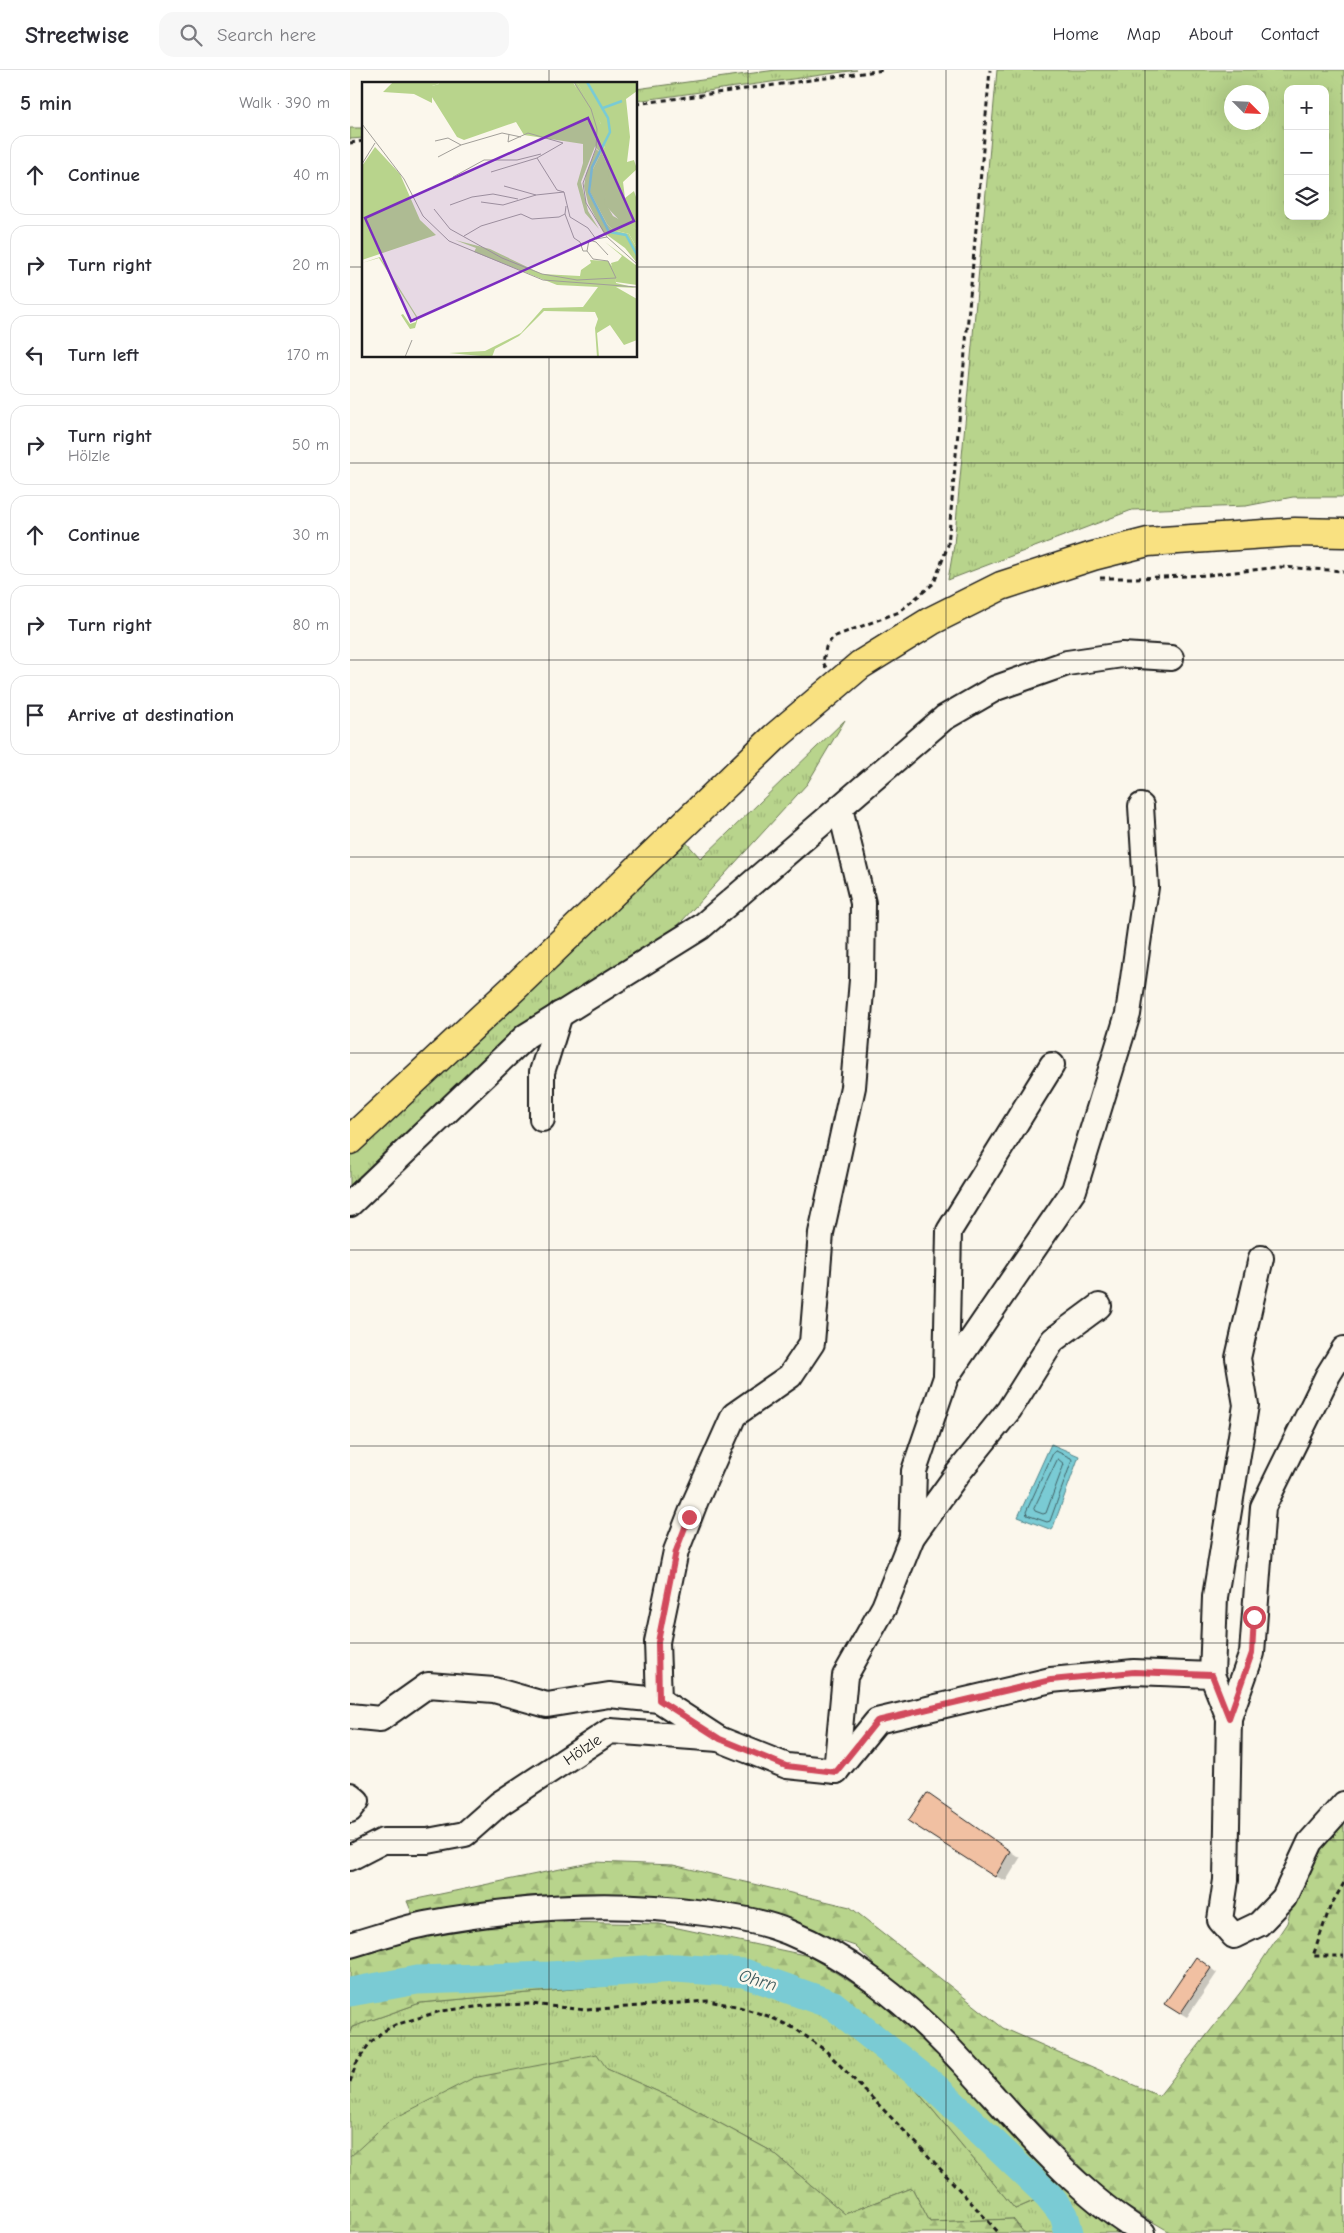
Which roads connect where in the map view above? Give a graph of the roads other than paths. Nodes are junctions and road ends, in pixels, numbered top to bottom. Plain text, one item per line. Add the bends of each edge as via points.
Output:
1 (1344, 534) edge
2 (1171, 658) dead end
3 (1141, 806) dead end
4 (840, 808) junction
5 (560, 1014) junction
6 (1052, 1065) dead end
7 (542, 1119) dead end
8 (350, 1140) edge
9 (350, 1204) edge
10 (1261, 1258) dead end
11 (1099, 1306) dead end
12 (1344, 1349) edge
13 (946, 1377) junction
14 (912, 1537) junction
15 (1212, 1675) junction
16 (659, 1700) junction
17 (350, 1716) edge
18 (1229, 1718) junction
19 (720, 1739) junction
20 (836, 1772) junction
21 (350, 1794) edge
22 (1344, 1804) edge
23 (350, 1810) edge
24 (350, 1858) edge
25 (350, 1945) edge
26 (1143, 2233) edge

1 - 8 main road via 1295,532 1148,542 1093,556 992,590 931,621 860,665 776,736
2 - 4 street via 1122,655 1067,663 996,688 944,718
3 - 13 street via 1146,887 1128,1014 1074,1190
4 - 5 street via 701,927
4 - 16 street via 864,903 862,980 853,1087 821,1233 812,1343 790,1376 734,1415 696,1500 676,1551 658,1642
5 - 7 street via 542,1072
5 - 9 street via 526,1036
6 - 13 street via 949,1232
10 - 15 street via 1238,1358 1246,1406 1215,1597
11 - 14 street via 1054,1340 1009,1410
12 - 18 street via 1263,1507 1252,1653
13 - 14 street via 914,1471
14 - 20 street via 884,1607 845,1676
15 - 18 street
15 - 20 street via 1134,1672 1051,1680 877,1721
16 - 17 street via 609,1695 547,1705 494,1690 428,1685 380,1718
16 - 19 street
18 - 22 street via 1226,1880 1220,1920 1234,1936 1259,1924 1284,1898 1310,1842
19 - 20 street, Hölzle via 786,1766
19 - 24 street, Hölzle via 610,1731 499,1804 465,1834 428,1841 383,1841
21 - 23 street via 357,1802
25 - 26 street via 423,1925 494,1913 615,1905 668,1908 748,1919 789,1932 843,1959 877,1982 946,2045 1076,2183

